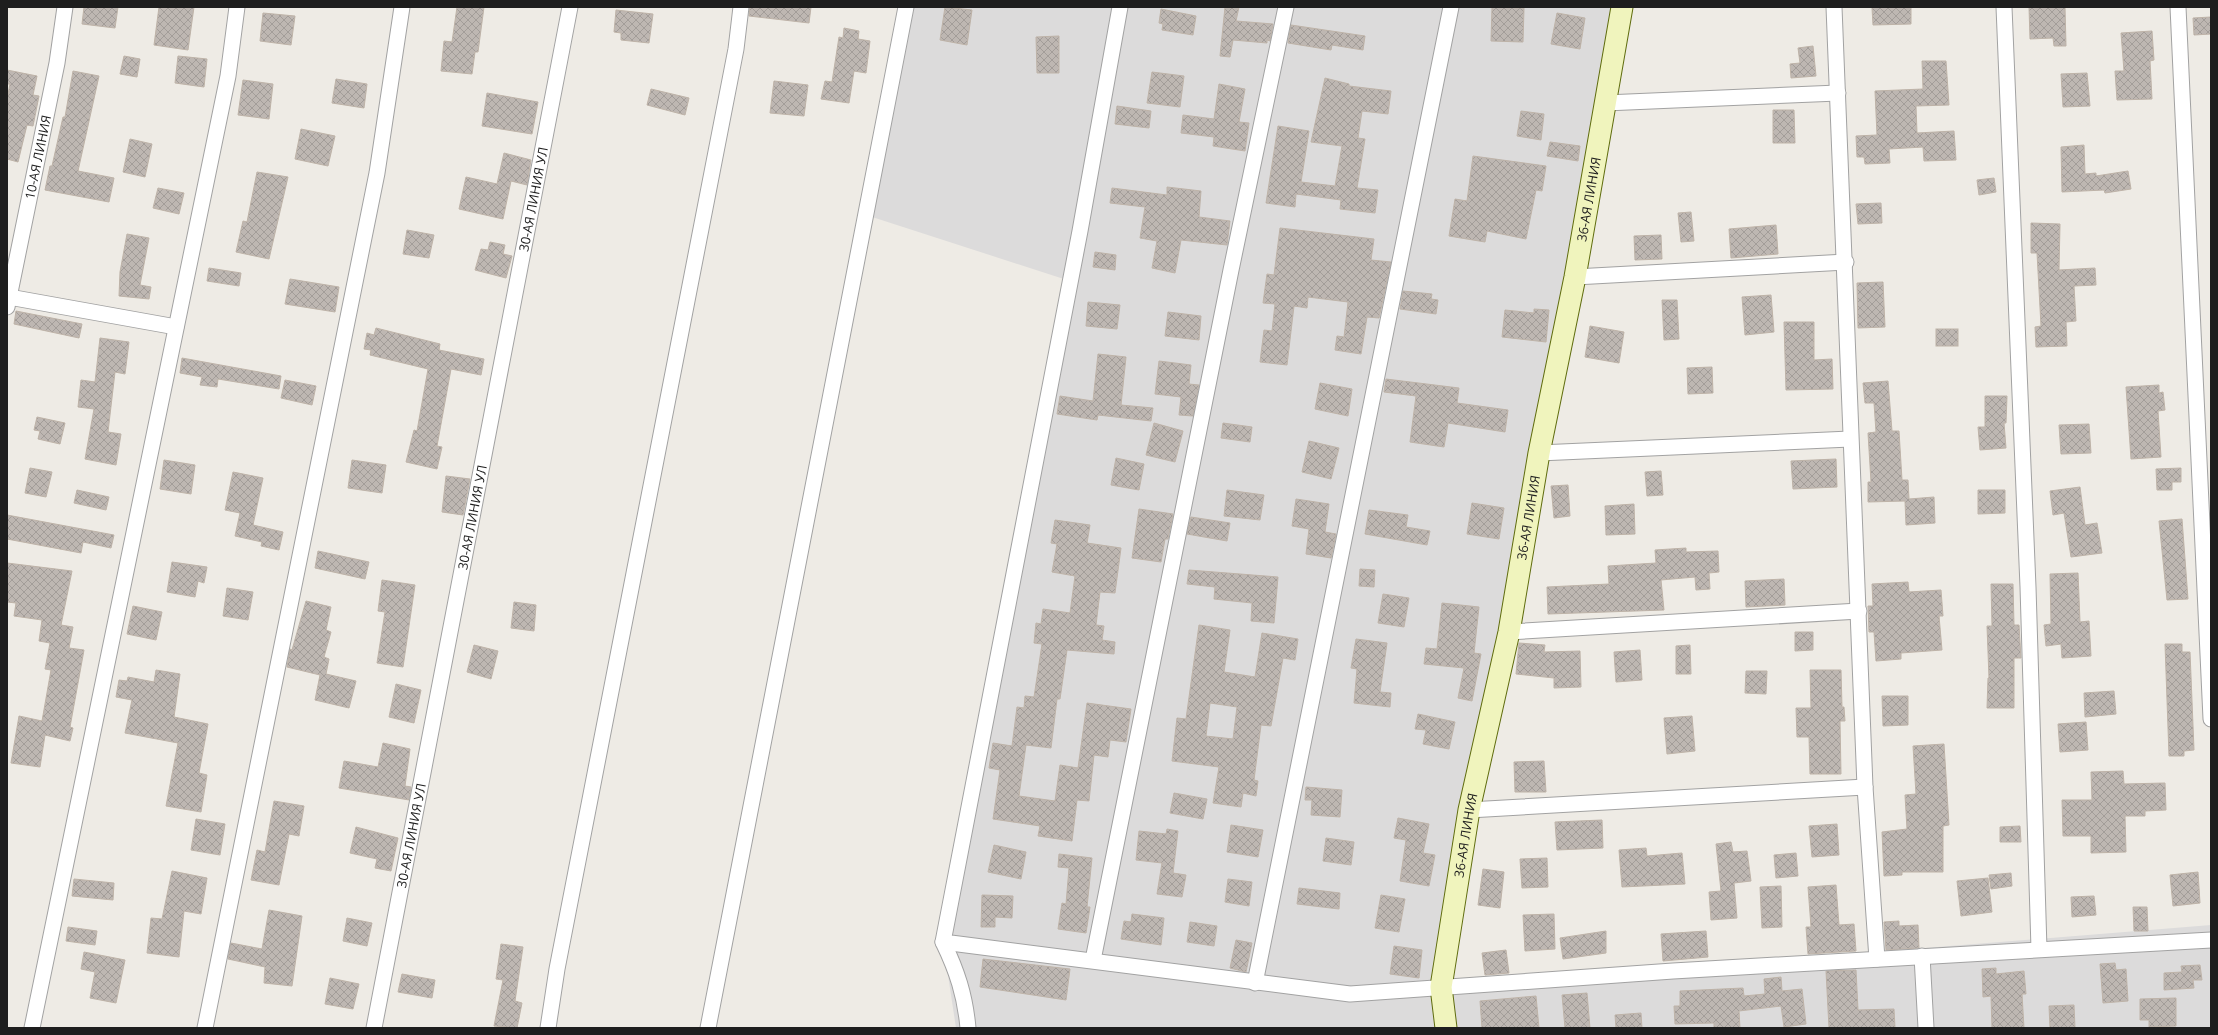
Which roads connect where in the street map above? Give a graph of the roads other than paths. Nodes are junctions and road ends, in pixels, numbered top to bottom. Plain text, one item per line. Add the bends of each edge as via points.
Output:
1 (65, 7) edge
2 (237, 7) edge
3 (402, 7) edge
4 (570, 7) edge
5 (741, 7) edge
6 (906, 7) edge
7 (1120, 7) edge
8 (1286, 7) edge
9 (1451, 7) edge
10 (1622, 7) edge
11 (1834, 7) edge
12 (2004, 7) edge
13 (2178, 7) edge
14 (1838, 93) junction
15 (1605, 103) junction
16 (1846, 262) junction
17 (1575, 277) junction
18 (8, 302) edge
19 (176, 327) junction
20 (1850, 439) junction
21 (1539, 452) junction
22 (1859, 611) junction
23 (1509, 632) junction
24 (2211, 719) edge
25 (1865, 787) junction
26 (1469, 810) junction
27 (2211, 940) edge
28 (942, 942) junction
29 (2039, 949) junction
30 (1922, 956) junction
31 (1877, 959) junction
32 (1093, 960) junction
33 (1255, 983) junction
34 (1441, 987) junction
35 (32, 1028) edge
36 (204, 1028) edge
37 (374, 1028) edge
38 (548, 1028) edge
39 (708, 1028) edge
40 (968, 1028) edge
41 (1446, 1028) edge
42 (1926, 1028) edge

1 - 18 street, 10-АЯ ЛИНИЯ via 57,63
2 - 19 street via 228,76
3 - 36 street via 377,173
4 - 37 street, 30-АЯ ЛИНИЯ УЛ
5 - 38 street via 736,49 557,969
6 - 39 street
7 - 28 street via 1080,231
8 - 32 street via 1229,277
9 - 33 street
10 - 15 street, 36-АЯ ЛИНИЯ
11 - 14 street
12 - 29 street via 2028,595
13 - 24 street
14 - 15 street
14 - 16 street
15 - 17 street, 36-АЯ ЛИНИЯ
16 - 17 street
16 - 20 street
17 - 21 street, 36-АЯ ЛИНИЯ
18 - 19 street
19 - 35 street
20 - 21 street
20 - 22 street
21 - 23 street, 36-АЯ ЛИНИЯ
22 - 23 street
22 - 25 street
23 - 26 street, 36-АЯ ЛИНИЯ
25 - 26 street
25 - 31 street
26 - 34 street, 36-АЯ ЛИНИЯ
27 - 29 street
28 - 32 street
28 - 40 street via 955,967 966,1001
29 - 30 street
30 - 31 street
30 - 42 street
31 - 34 street
32 - 33 street
33 - 34 street via 1350,994
34 - 41 street, 36-АЯ ЛИНИЯ

